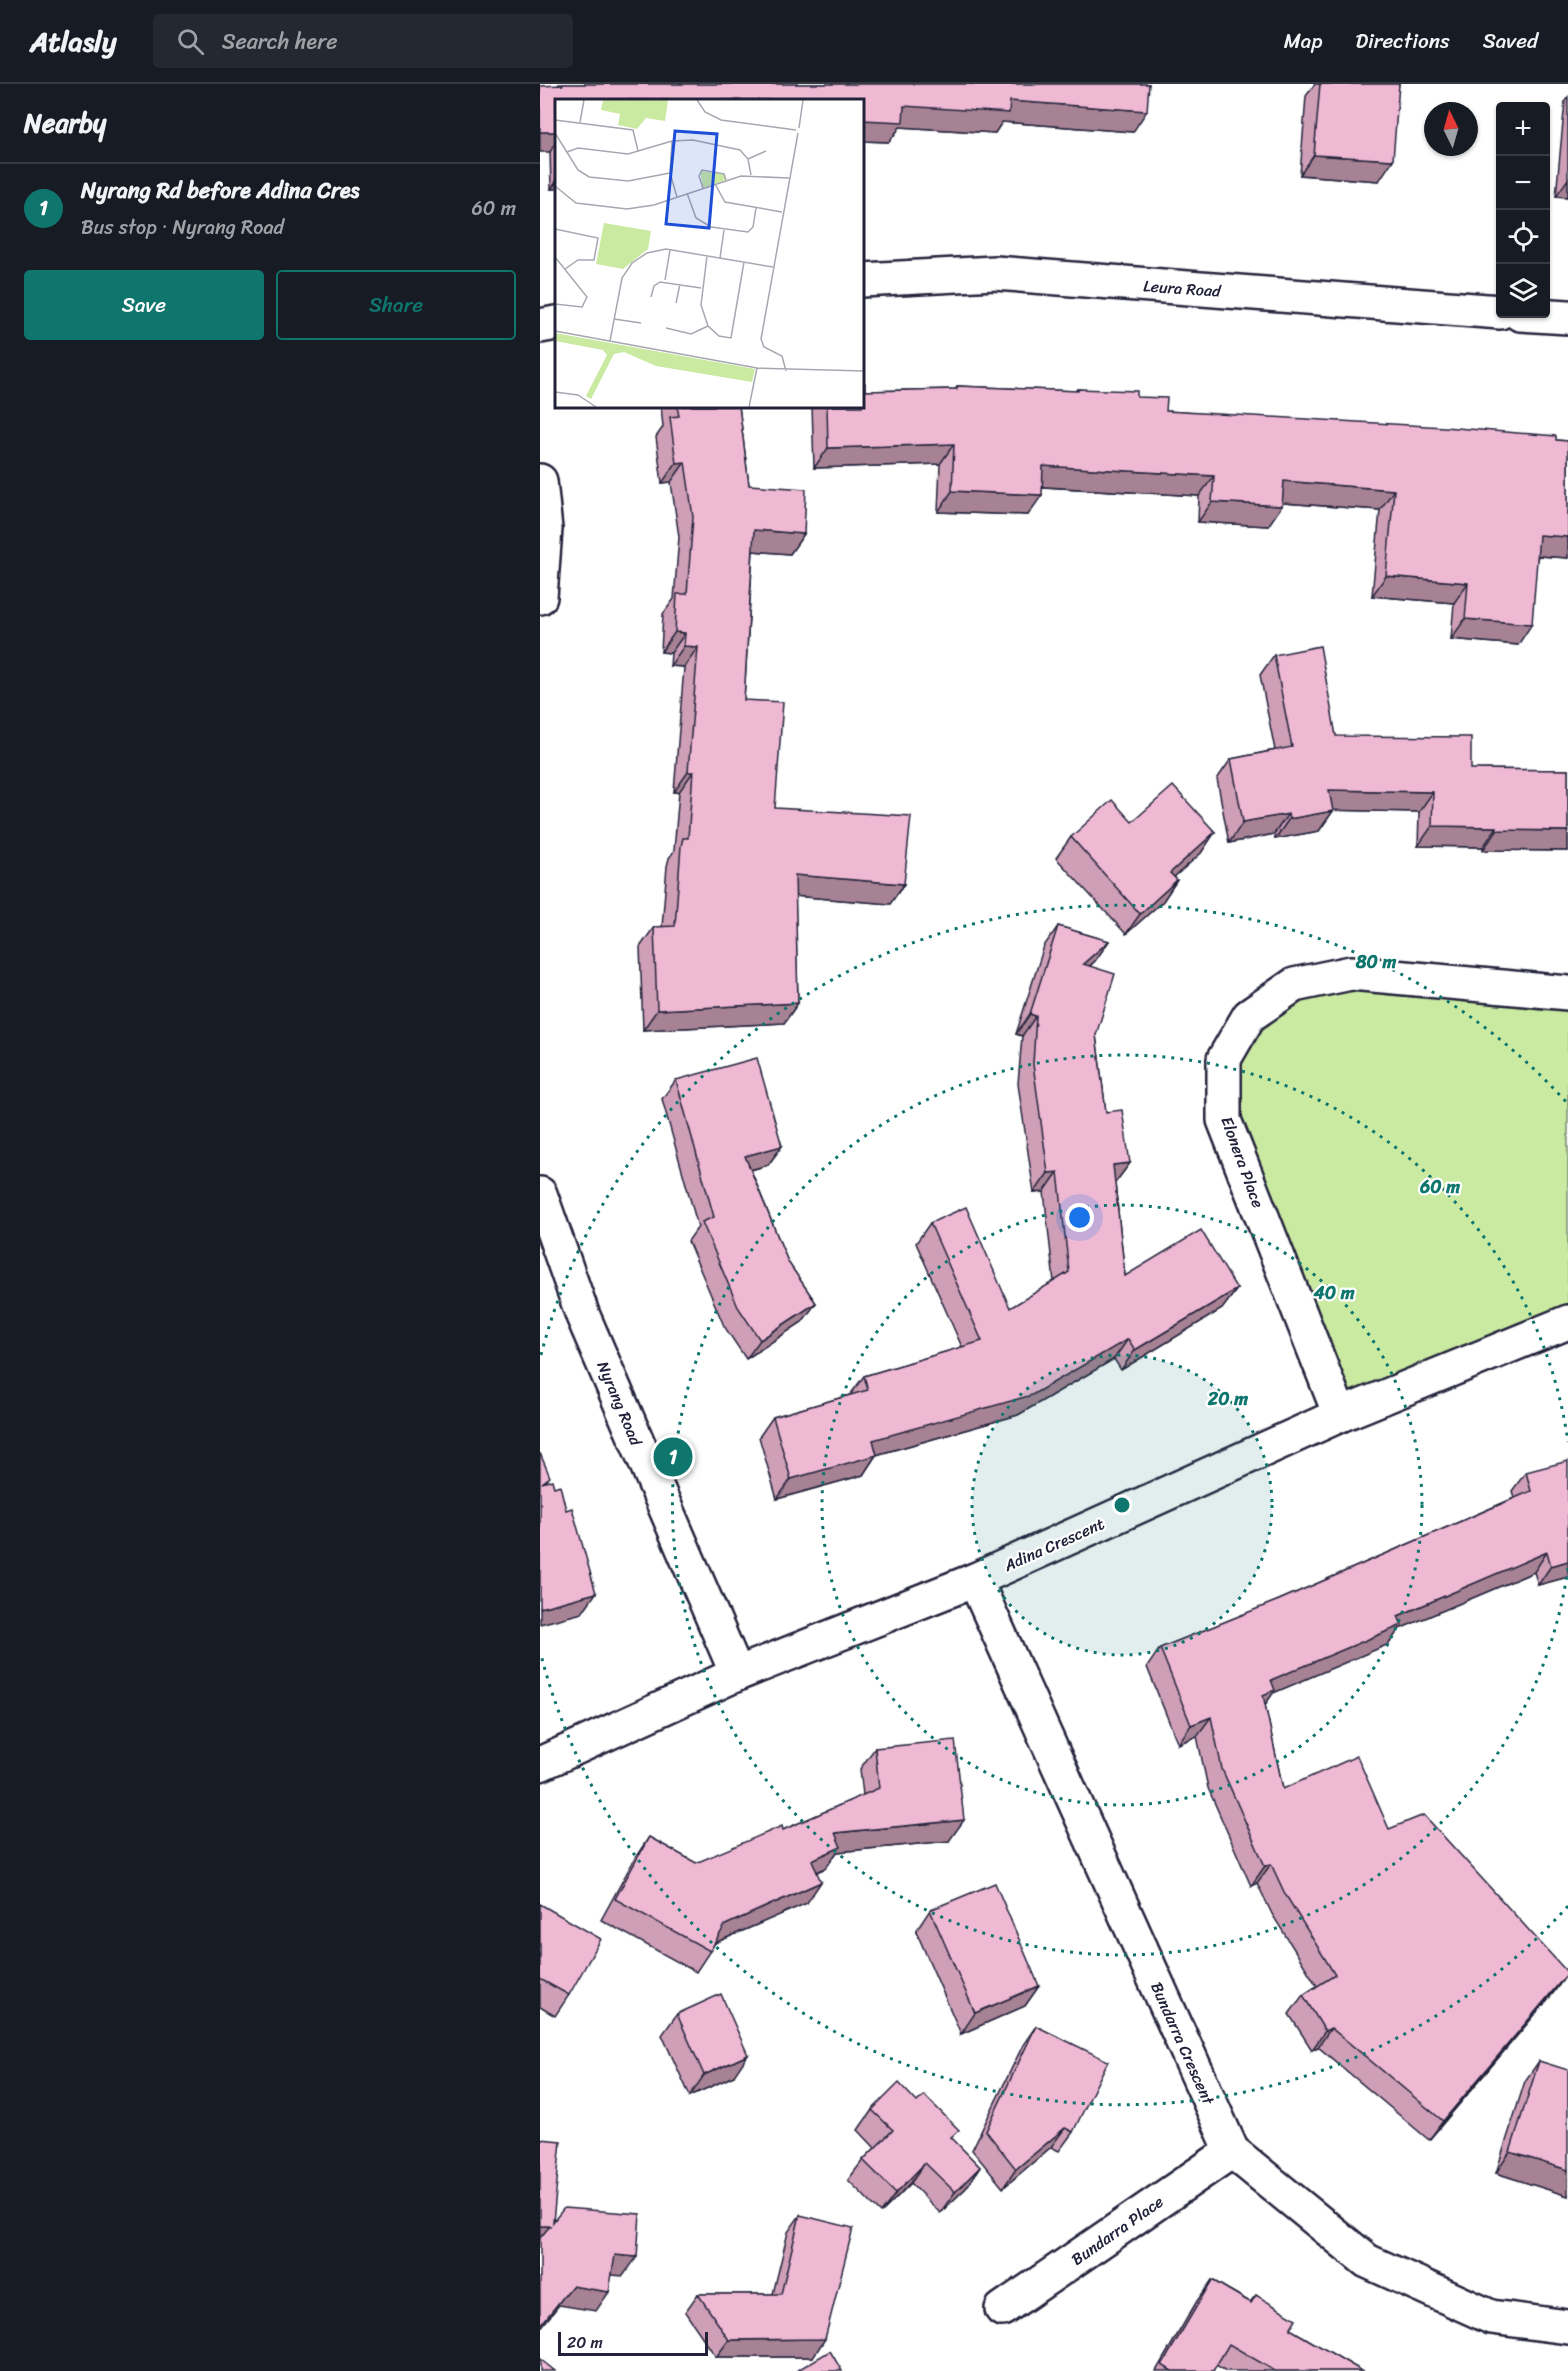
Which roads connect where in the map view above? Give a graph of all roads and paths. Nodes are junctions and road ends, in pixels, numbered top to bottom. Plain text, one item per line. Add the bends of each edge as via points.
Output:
1 (864, 280) edge
2 (1496, 312) edge
3 (1550, 316) edge
4 (1568, 317) edge
5 (555, 323) edge
6 (540, 326) edge
7 (540, 481) edge
8 (540, 597) edge
9 (1568, 993) edge
10 (540, 1194) edge
11 (1568, 1323) edge
12 (1340, 1415) junction
13 (975, 1580) junction
14 (737, 1674) junction
15 (540, 1764) edge
16 (1232, 2151) junction
17 (1002, 2309) dead end
18 (1568, 2327) edge

1 - 2 street, Leura Road via 995,273
3 - 4 street
5 - 6 street
7 - 8 street via 545,529
9 - 12 street, Elonera Place via 1352,973 1294,985 1250,1016 1224,1059 1224,1120
10 - 14 street, Nyrang Road via 583,1316
11 - 12 street, Adina Crescent
12 - 13 street, Adina Crescent
13 - 14 street, Adina Crescent
13 - 16 street, Bundarra Crescent
14 - 15 street, Adina Crescent
16 - 17 street, Bundarra Place
16 - 18 street, Bundarra Crescent via 1367,2261 1491,2317

